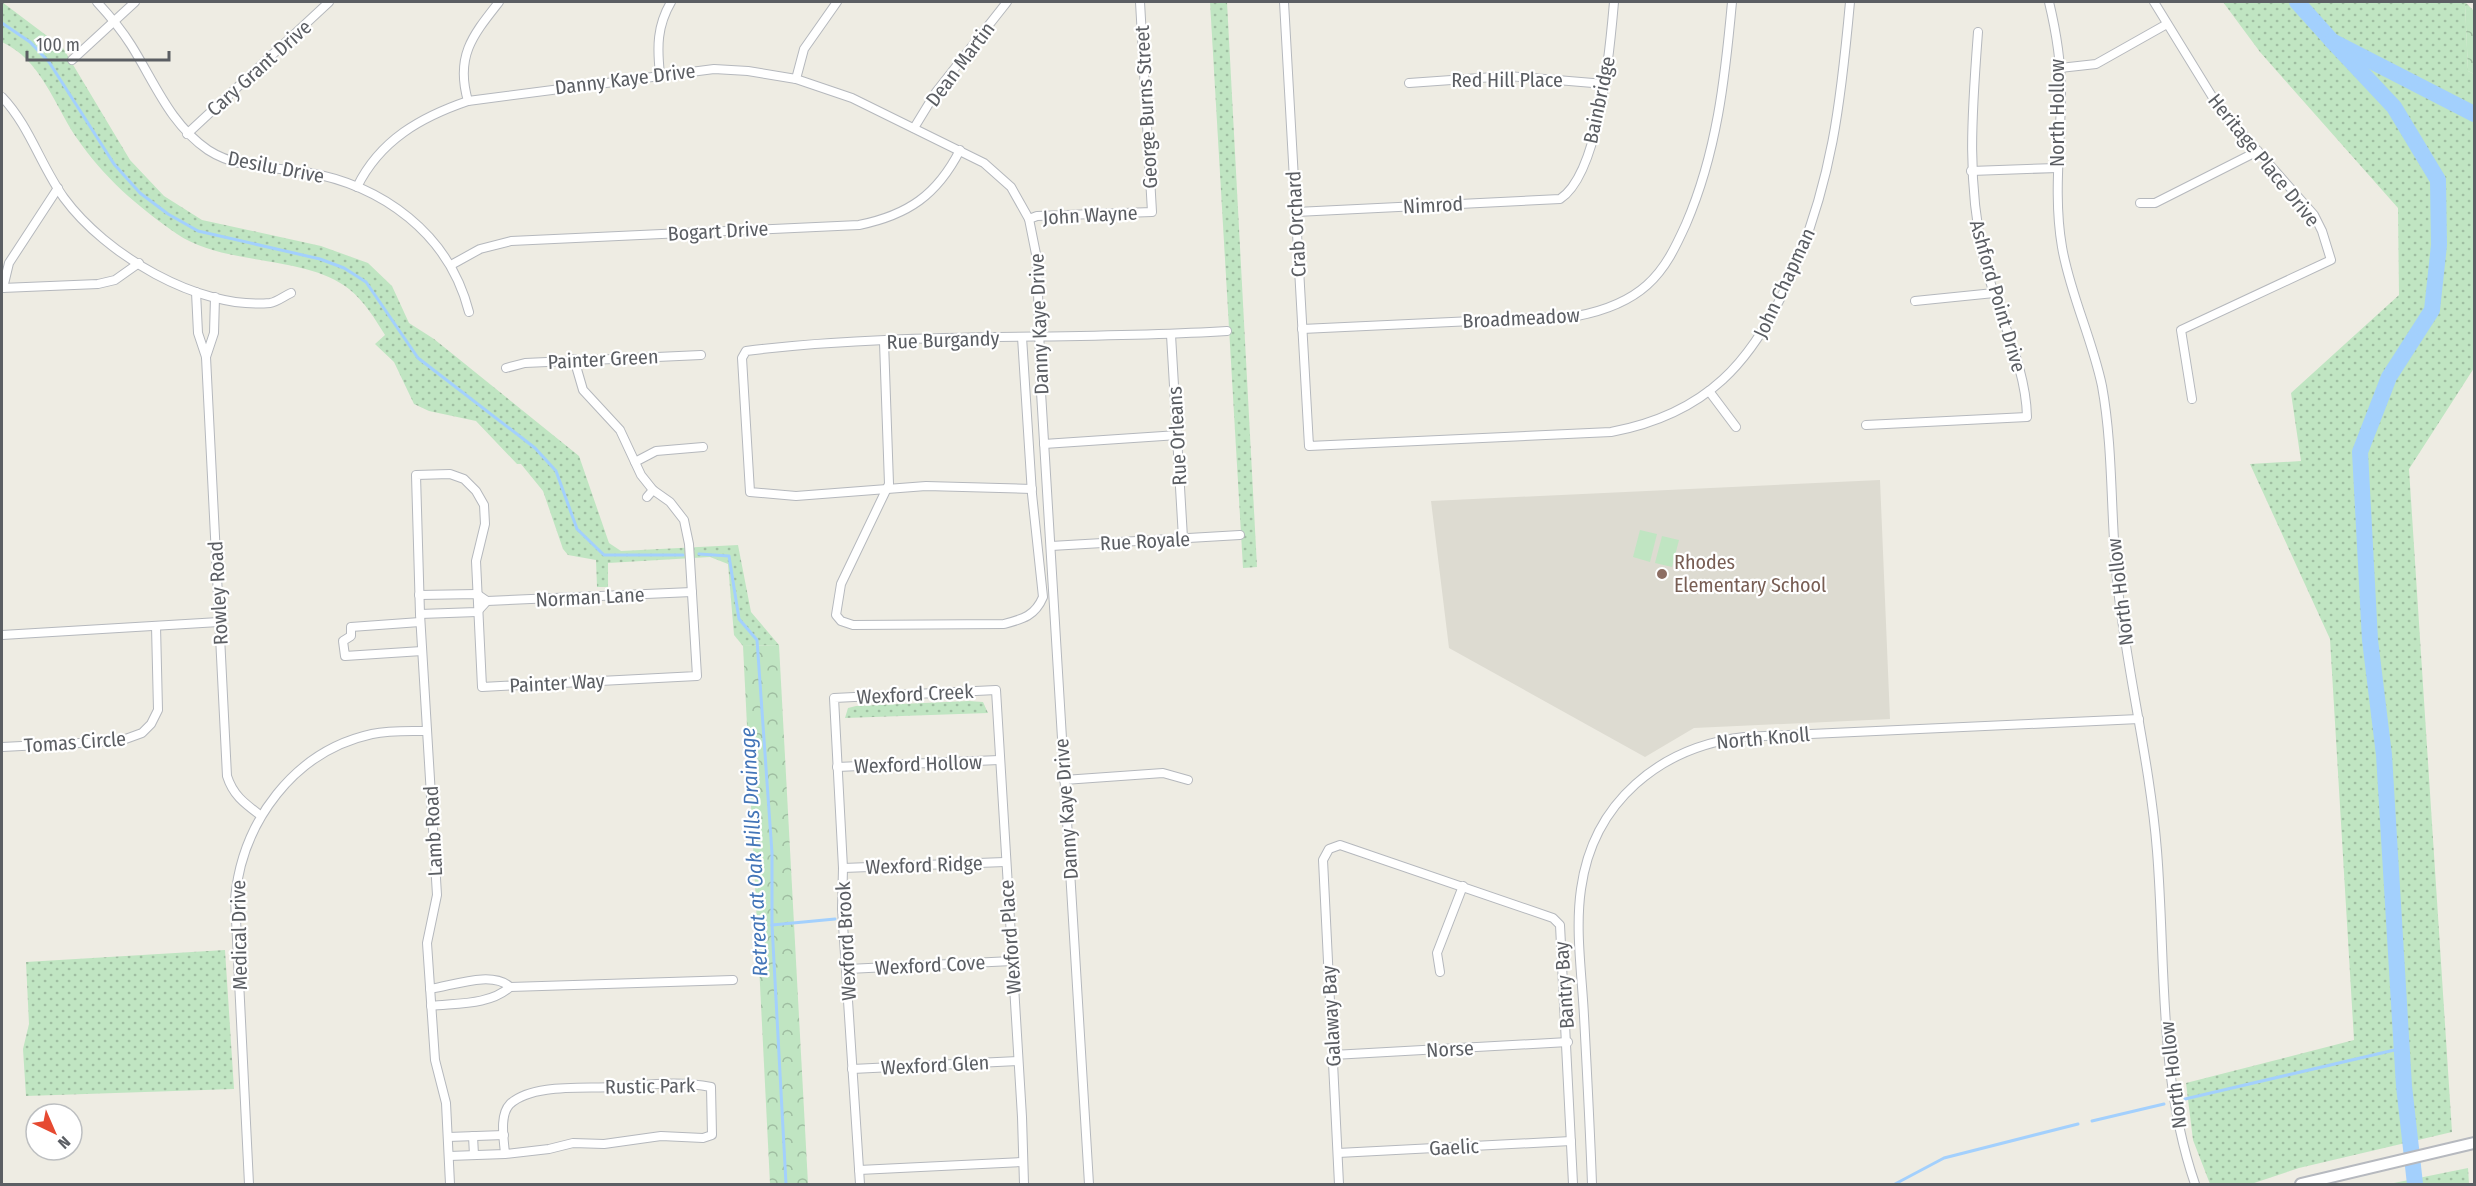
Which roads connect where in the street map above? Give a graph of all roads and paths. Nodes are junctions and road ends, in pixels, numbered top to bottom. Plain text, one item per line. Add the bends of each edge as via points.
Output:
1 (97, 2) edge
2 (135, 2) edge
3 (329, 2) edge
4 (499, 2) edge
5 (671, 2) edge
6 (837, 2) edge
7 (1007, 2) edge
8 (1140, 2) edge
9 (1284, 2) edge
10 (1614, 2) edge
11 (1732, 2) edge
12 (1850, 2) edge
13 (2049, 2) edge
14 (2154, 2) edge
15 (114, 21) junction
16 (2167, 24) junction
17 (1978, 32) dead end
18 (72, 60) dead end
19 (2060, 68) junction
20 (660, 74) junction
21 (796, 79) junction
22 (1409, 83) dead end
23 (1605, 84) junction
24 (2, 97) edge
25 (468, 100) junction
26 (915, 128) junction
27 (187, 134) junction
28 (960, 150) junction
29 (2258, 151) junction
30 (2057, 168) junction
31 (1971, 171) junction
32 (357, 187) junction
33 (58, 188) junction
34 (1568, 194) joint
35 (2140, 203) dead end
36 (1152, 212) joint
37 (1296, 212) junction
38 (1029, 219) junction
39 (138, 263) junction
40 (451, 265) junction
41 (2, 288) edge
42 (196, 292) junction
43 (291, 293) dead end
44 (1994, 293) junction
45 (215, 297) junction
46 (1915, 301) dead end
47 (469, 312) dead end
48 (1302, 328) junction
49 (1227, 331) dead end
50 (1171, 335) junction
51 (1022, 337) junction
52 (1040, 338) junction
53 (884, 342) junction
54 (701, 355) dead end
55 (206, 357) junction
56 (574, 360) junction
57 (506, 368) dead end
58 (1710, 391) junction
59 (2192, 399) dead end
60 (1866, 425) dead end
61 (1736, 427) dead end
62 (1178, 435) junction
63 (1044, 444) junction
64 (1308, 446) joint
65 (703, 447) dead end
66 (634, 462) junction
67 (416, 476) joint
68 (1047, 481) junction
69 (1032, 489) junction
70 (653, 490) junction
71 (886, 491) junction
72 (1047, 494) junction
73 (647, 497) dead end
74 (1240, 536) dead end
75 (1183, 538) junction
76 (1051, 546) junction
77 (692, 592) junction
78 (477, 594) junction
79 (419, 595) junction
80 (487, 601) junction
81 (477, 612) junction
82 (420, 618) junction
83 (219, 622) junction
84 (156, 626) junction
85 (2, 634) edge
86 (422, 651) junction
87 (996, 690) joint
88 (834, 698) joint
89 (2139, 719) junction
90 (427, 730) junction
91 (2, 747) edge
92 (999, 760) junction
93 (837, 767) junction
94 (1064, 780) junction
95 (1188, 780) dead end
96 (260, 815) junction
97 (1329, 849) joint
98 (1005, 862) junction
99 (843, 868) junction
100 (1463, 886) junction
101 (1012, 961) junction
102 (848, 969) junction
103 (1440, 972) dead end
104 (733, 980) dead end
105 (510, 987) junction
106 (430, 989) junction
107 (431, 1006) junction
108 (1568, 1042) junction
109 (1333, 1055) junction
110 (1018, 1061) junction
111 (852, 1069) junction
112 (504, 1135) junction
113 (473, 1136) junction
114 (448, 1137) junction
115 (1571, 1141) junction
116 (2475, 1143) edge
117 (1338, 1153) junction
118 (505, 1154) junction
119 (474, 1155) junction
120 (448, 1156) junction
121 (1023, 1162) junction
122 (859, 1170) junction
123 (249, 1185) edge
124 (450, 1185) edge
125 (860, 1185) edge
126 (1024, 1185) edge
127 (1089, 1185) edge
128 (1339, 1185) edge
129 (1573, 1185) edge
130 (1592, 1185) edge
131 (2195, 1185) edge
132 (2301, 1185) edge

1 - 15 street, Desilu Drive
2 - 15 street
3 - 27 street, Cary Grant Drive
4 - 25 street via 468,48 463,74
5 - 20 street via 658,34
6 - 21 street via 804,49
7 - 26 street, Dean Martin via 936,92
8 - 36 street, George Burns Street
9 - 37 street, Crab Orchard
10 - 23 street, Bainbridge
11 - 48 street, Broadmeadow via 1720,111 1707,169 1672,255 1639,292 1605,310 1577,316
12 - 58 street, John Chapman via 1836,133 1812,225 1765,331 1738,367
13 - 19 street, North Hollow
14 - 16 street, Heritage Place Drive
15 - 18 street
15 - 27 street, Desilu Drive
16 - 19 street via 2096,64
16 - 29 street, Heritage Place Drive via 2218,106
17 - 31 street, Ashford Point Drive
19 - 30 street, North Hollow
20 - 21 street, Danny Kaye Drive via 714,69
20 - 25 street, Danny Kaye Drive
21 - 26 street, Danny Kaye Drive via 852,98
22 - 23 street, Red Hill Place via 1508,76
23 - 34 street, Bainbridge via 1587,153
24 - 33 street
25 - 32 street, Danny Kaye Drive via 433,113 403,131 374,160
26 - 28 street, Danny Kaye Drive
27 - 32 street, Desilu Drive via 211,152 236,163 315,174
28 - 38 street, Danny Kaye Drive via 984,162 1003,178
28 - 40 street, Bogart Drive via 934,189 907,209 873,222 511,241 480,249
29 - 35 street via 2155,203
29 - 59 street, Heritage Place Drive via 2314,215 2331,260 2181,330
30 - 31 street
30 - 89 street, North Hollow via 2062,247 2095,356 2105,407 2118,592
31 - 44 street, Ashford Point Drive via 1980,243
32 - 40 street, Desilu Drive via 403,212 422,228
33 - 39 street via 87,224
33 - 41 street via 9,263
34 - 37 street, Nimrod via 1551,200
36 - 38 street, John Wayne
37 - 48 street, Crab Orchard
38 - 52 street, Danny Kaye Drive via 1037,259
39 - 41 street via 116,280 98,284
39 - 42 street
40 - 47 street, Desilu Drive
42 - 45 street
42 - 55 street, Rowley Road via 198,333
43 - 45 street via 271,303
44 - 46 street
44 - 60 street, Ashford Point Drive via 2025,391 2027,417
45 - 55 street, Rowley Road via 214,333
48 - 64 street, Crab Orchard
49 - 50 street, Rue Burgandy
50 - 52 street, Rue Burgandy
50 - 62 street, Rue Orleans
51 - 52 street, Rue Burgandy
51 - 53 street, Rue Burgandy
51 - 69 street
52 - 63 street, Danny Kaye Drive
53 - 71 street via 889,484
53 - 71 street, Rue Burgandy via 768,348 746,351 742,358 750,492 796,496
54 - 56 street, Painter Green
55 - 83 street, Rowley Road
56 - 57 street, Painter Green
56 - 66 street, Painter Way via 583,390 620,430
58 - 61 street
58 - 64 street, John Chapman via 1656,421 1611,432
62 - 63 street
62 - 75 street, Rue Orleans
63 - 68 street, Danny Kaye Drive
65 - 66 street via 656,451
66 - 70 street, Painter Way
67 - 78 street, Painter Way via 450,474 464,479 484,505 485,524 476,561
67 - 79 street, Lamb Road
68 - 69 street
68 - 72 street, Danny Kaye Drive
69 - 71 street via 926,486
69 - 71 street via 1043,597 1027,618 1004,624 853,625 836,615 841,585
69 - 72 street
70 - 73 street
70 - 77 street, Painter Way via 670,502 684,520
72 - 76 street, Danny Kaye Drive
74 - 75 street, Rue Royale
75 - 76 street, Rue Royale
76 - 94 street, Danny Kaye Drive
77 - 80 street, Norman Lane
77 - 81 street, Painter Way via 697,676 482,687
78 - 79 street
78 - 80 street
78 - 81 street, Painter Way
79 - 82 street, Lamb Road
80 - 81 street
81 - 82 street
82 - 86 street, Lamb Road
82 - 86 street via 351,627 351,636 344,641 345,656
83 - 84 street
83 - 96 street, Rowley Road via 227,776 238,799
84 - 85 street
84 - 91 street, Tomas Circle via 158,710 142,733 120,741
86 - 90 street, Lamb Road
87 - 88 street, Wexford Creek
87 - 92 street, Wexford Place
88 - 93 street, Wexford Brook
89 - 130 street, North Knoll via 1744,736 1694,747 1646,774 1607,817 1591,848 1581,890
89 - 131 street, North Hollow via 2157,850 2170,1081 2181,1141
90 - 96 street, Medical Drive via 372,734 337,747 292,778
90 - 106 street, Lamb Road via 437,895 428,929
92 - 93 street, Wexford Hollow
92 - 98 street, Wexford Place
93 - 99 street, Wexford Brook
94 - 95 street via 1164,773
94 - 127 street, Danny Kaye Drive
96 - 123 street, Medical Drive via 243,852 235,899
97 - 100 street, Bantry Bay via 1346,846
97 - 109 street, Galaway Bay via 1323,860
98 - 99 street, Wexford Ridge
98 - 101 street, Wexford Place
99 - 102 street, Wexford Brook
100 - 103 street via 1437,953
100 - 108 street, Bantry Bay via 1552,918 1560,925
101 - 102 street, Wexford Cove
101 - 110 street, Wexford Place
102 - 111 street, Wexford Brook
104 - 105 street
105 - 106 street via 489,979
105 - 107 street via 489,999
106 - 107 street, Lamb Road
107 - 114 street, Lamb Road
108 - 109 street, Norse
108 - 115 street, Bantry Bay
109 - 117 street, Galaway Bay
110 - 111 street, Wexford Glen
110 - 121 street, Wexford Place
111 - 122 street, Wexford Brook
112 - 113 street
112 - 118 street, Rustic Park
112 - 118 street, Rustic Park via 505,1112 511,1104 550,1090 663,1082 711,1087 712,1135 704,1138 661,1136 625,1143 573,1143
113 - 114 street
113 - 119 street
114 - 120 street, Lamb Road
115 - 117 street, Gaelic
115 - 129 street, Bantry Bay
116 - 132 main road
117 - 128 street, Galaway Bay
118 - 119 street, Rustic Park
119 - 120 street, Rustic Park
120 - 124 street, Lamb Road
121 - 122 street
121 - 126 street, Wexford Place
122 - 125 street, Wexford Brook

